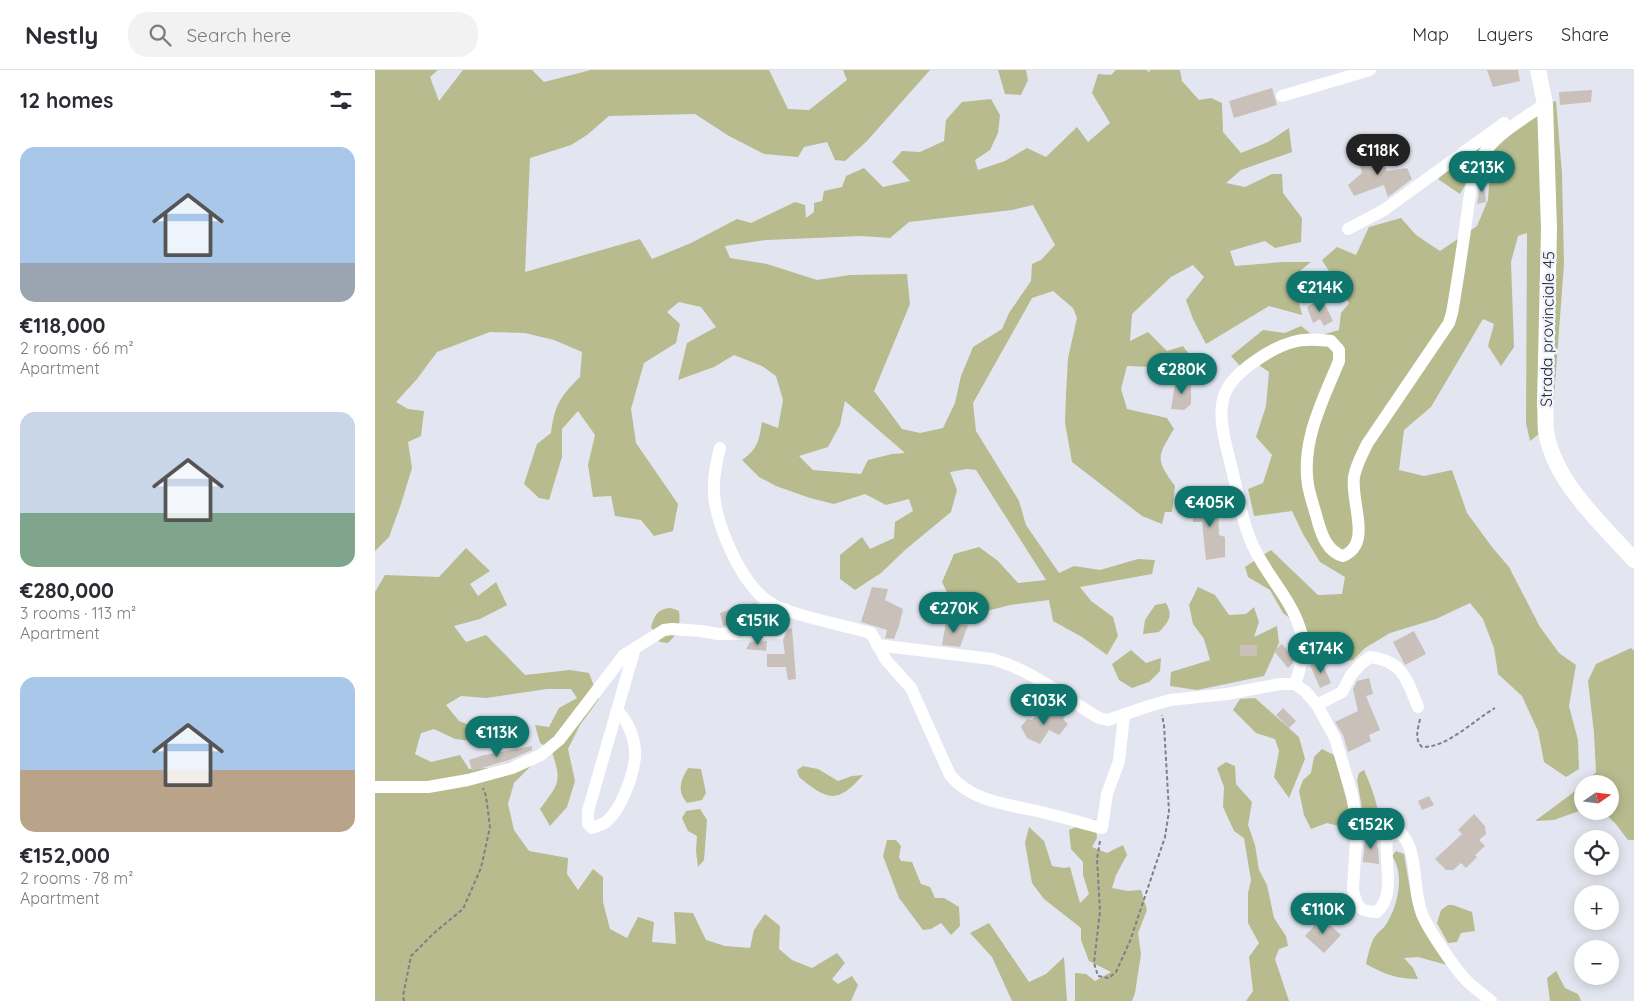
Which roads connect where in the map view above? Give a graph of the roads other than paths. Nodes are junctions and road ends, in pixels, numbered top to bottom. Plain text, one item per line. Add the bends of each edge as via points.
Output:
1 (1370, 70) edge
2 (1538, 70) edge
3 (1282, 96) dead end
4 (1545, 104) junction
5 (1348, 229) dead end
6 (720, 448) dead end
7 (1634, 560) edge
8 (785, 610) junction
9 (877, 644) junction
10 (635, 648) junction
11 (1295, 684) junction
12 (1317, 705) junction
13 (1418, 707) road end
14 (617, 711) junction
15 (1124, 716) junction
16 (375, 786) edge
17 (1491, 1001) edge

1 - 3 street
2 - 4 main road, Strada provinciale 45
4 - 5 street via 1511,119 1384,210
4 - 7 main road, Strada provinciale 45 via 1549,228 1546,431 1558,469 1569,486
4 - 11 street via 1497,140 1479,164 1471,188 1453,313 1357,464 1354,494 1358,532 1357,545 1351,551 1343,556 1334,554 1325,541 1308,486 1307,472 1307,446 1339,361 1339,350 1331,341 1309,339 1293,342 1241,371 1223,396 1222,422 1243,520 1254,549 1296,614 1302,635 1301,667
6 - 8 street via 714,496 734,559 748,582 776,607
8 - 9 street via 871,633
8 - 10 street via 779,633 718,634 672,629 664,630
9 - 15 street via 999,660 1025,671 1099,718 1108,720
9 - 15 street via 886,660 911,688 950,775 968,792 987,799 1102,828 1107,794 1119,761
10 - 14 street
10 - 16 street via 624,655 559,740 541,755 512,768 428,787
11 - 12 street
11 - 15 street via 1160,703
12 - 13 street via 1342,692 1351,675 1371,657 1393,663 1403,672
12 - 17 street via 1335,738 1352,794 1357,826 1353,889 1359,908 1377,912 1385,905 1387,840 1393,834 1401,833 1411,849 1422,915 1467,981
14 - 14 street via 588,811 587,824 591,828 606,822 623,800 635,756 630,732 622,714

